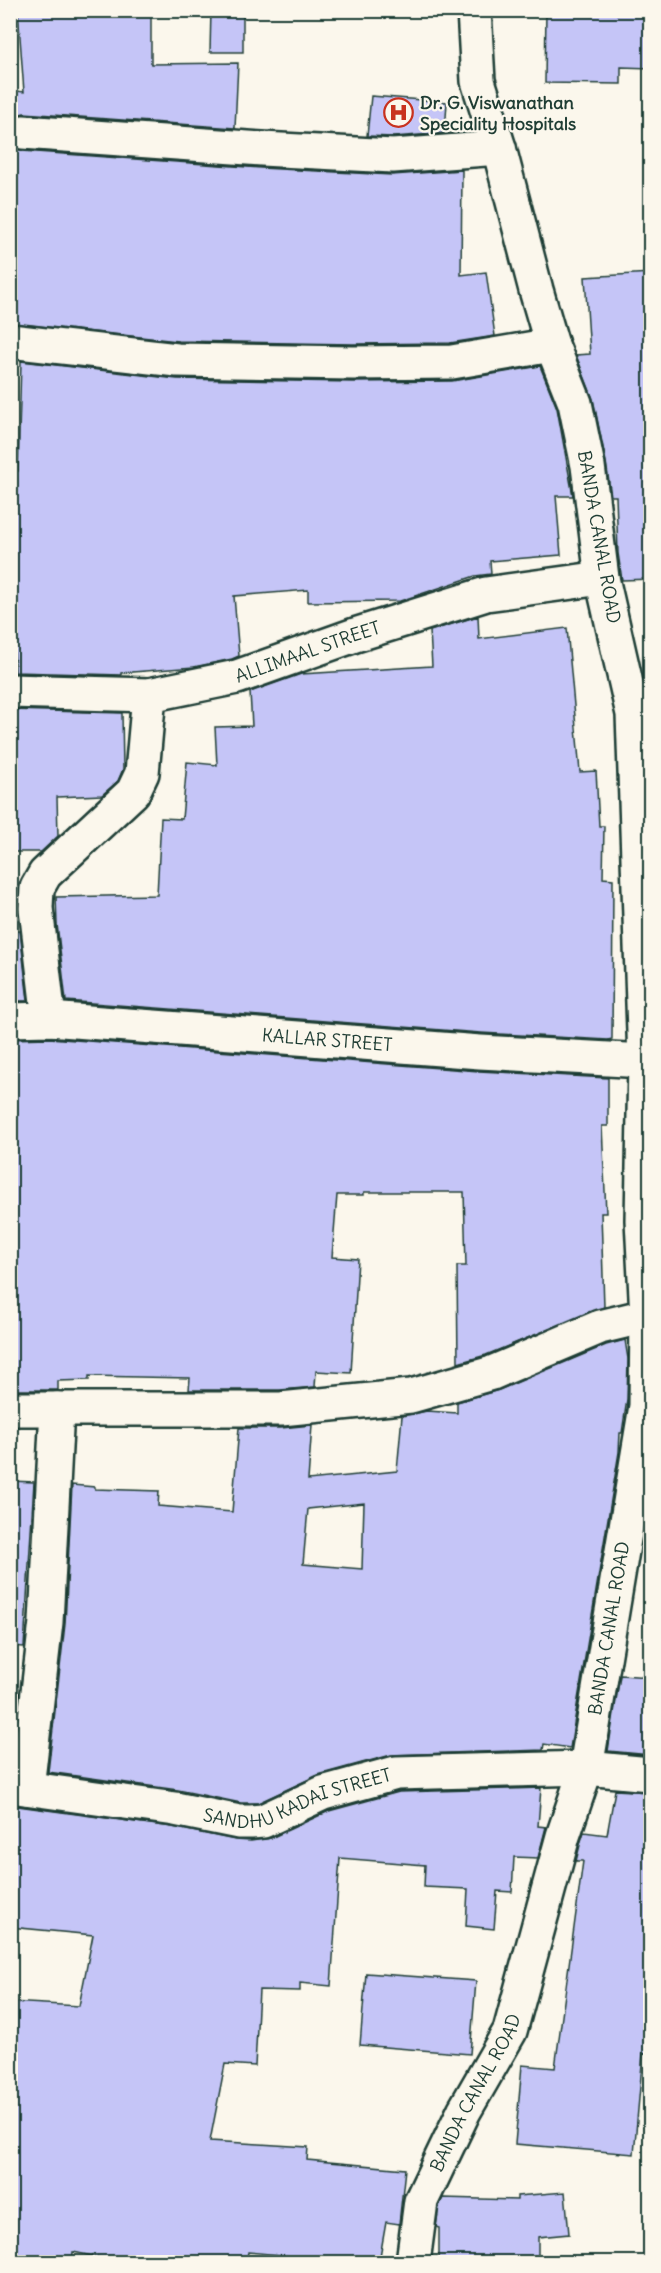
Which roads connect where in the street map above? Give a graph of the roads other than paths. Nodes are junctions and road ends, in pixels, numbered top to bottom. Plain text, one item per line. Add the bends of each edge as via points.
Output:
1 (474, 10) edge
2 (23, 132) dead end
3 (499, 148) junction
4 (10, 341) edge
5 (552, 345) junction
6 (602, 578) junction
7 (10, 691) edge
8 (150, 694) junction
9 (642, 714) edge
10 (49, 1019) junction
11 (10, 1020) edge
12 (645, 1061) junction
13 (649, 1316) edge
14 (57, 1409) junction
15 (10, 1410) edge
16 (585, 1768) junction
17 (651, 1774) edge
18 (19, 1787) edge
19 (413, 2262) edge

1 - 3 street, BANDA CANAL ROAD via 478,81
2 - 3 street via 393,156
3 - 5 street, BANDA CANAL ROAD
4 - 5 street via 177,360 353,363 452,362
5 - 6 street, BANDA CANAL ROAD via 574,403 588,466
6 - 8 street, ALLIMAAL STREET via 486,594 237,677
6 - 9 street, BANDA CANAL ROAD
7 - 8 street, ALLIMAAL STREET
8 - 10 street via 142,773 133,792 45,874 37,888
9 - 12 street, BANDA CANAL ROAD
10 - 11 street, KALLAR STREET
10 - 12 street, KALLAR STREET
12 - 13 street, BANDA CANAL ROAD via 642,1220
13 - 14 street via 600,1327 492,1373 411,1396 281,1409
13 - 16 street, BANDA CANAL ROAD via 646,1406
14 - 15 street
14 - 18 street via 46,1622
16 - 17 street, SANDHU KADAI STREET
16 - 18 street, SANDHU KADAI STREET via 396,1773 323,1793 263,1821 251,1822
16 - 19 street, BANDA CANAL ROAD via 562,1836 510,2031 464,2111 421,2201

